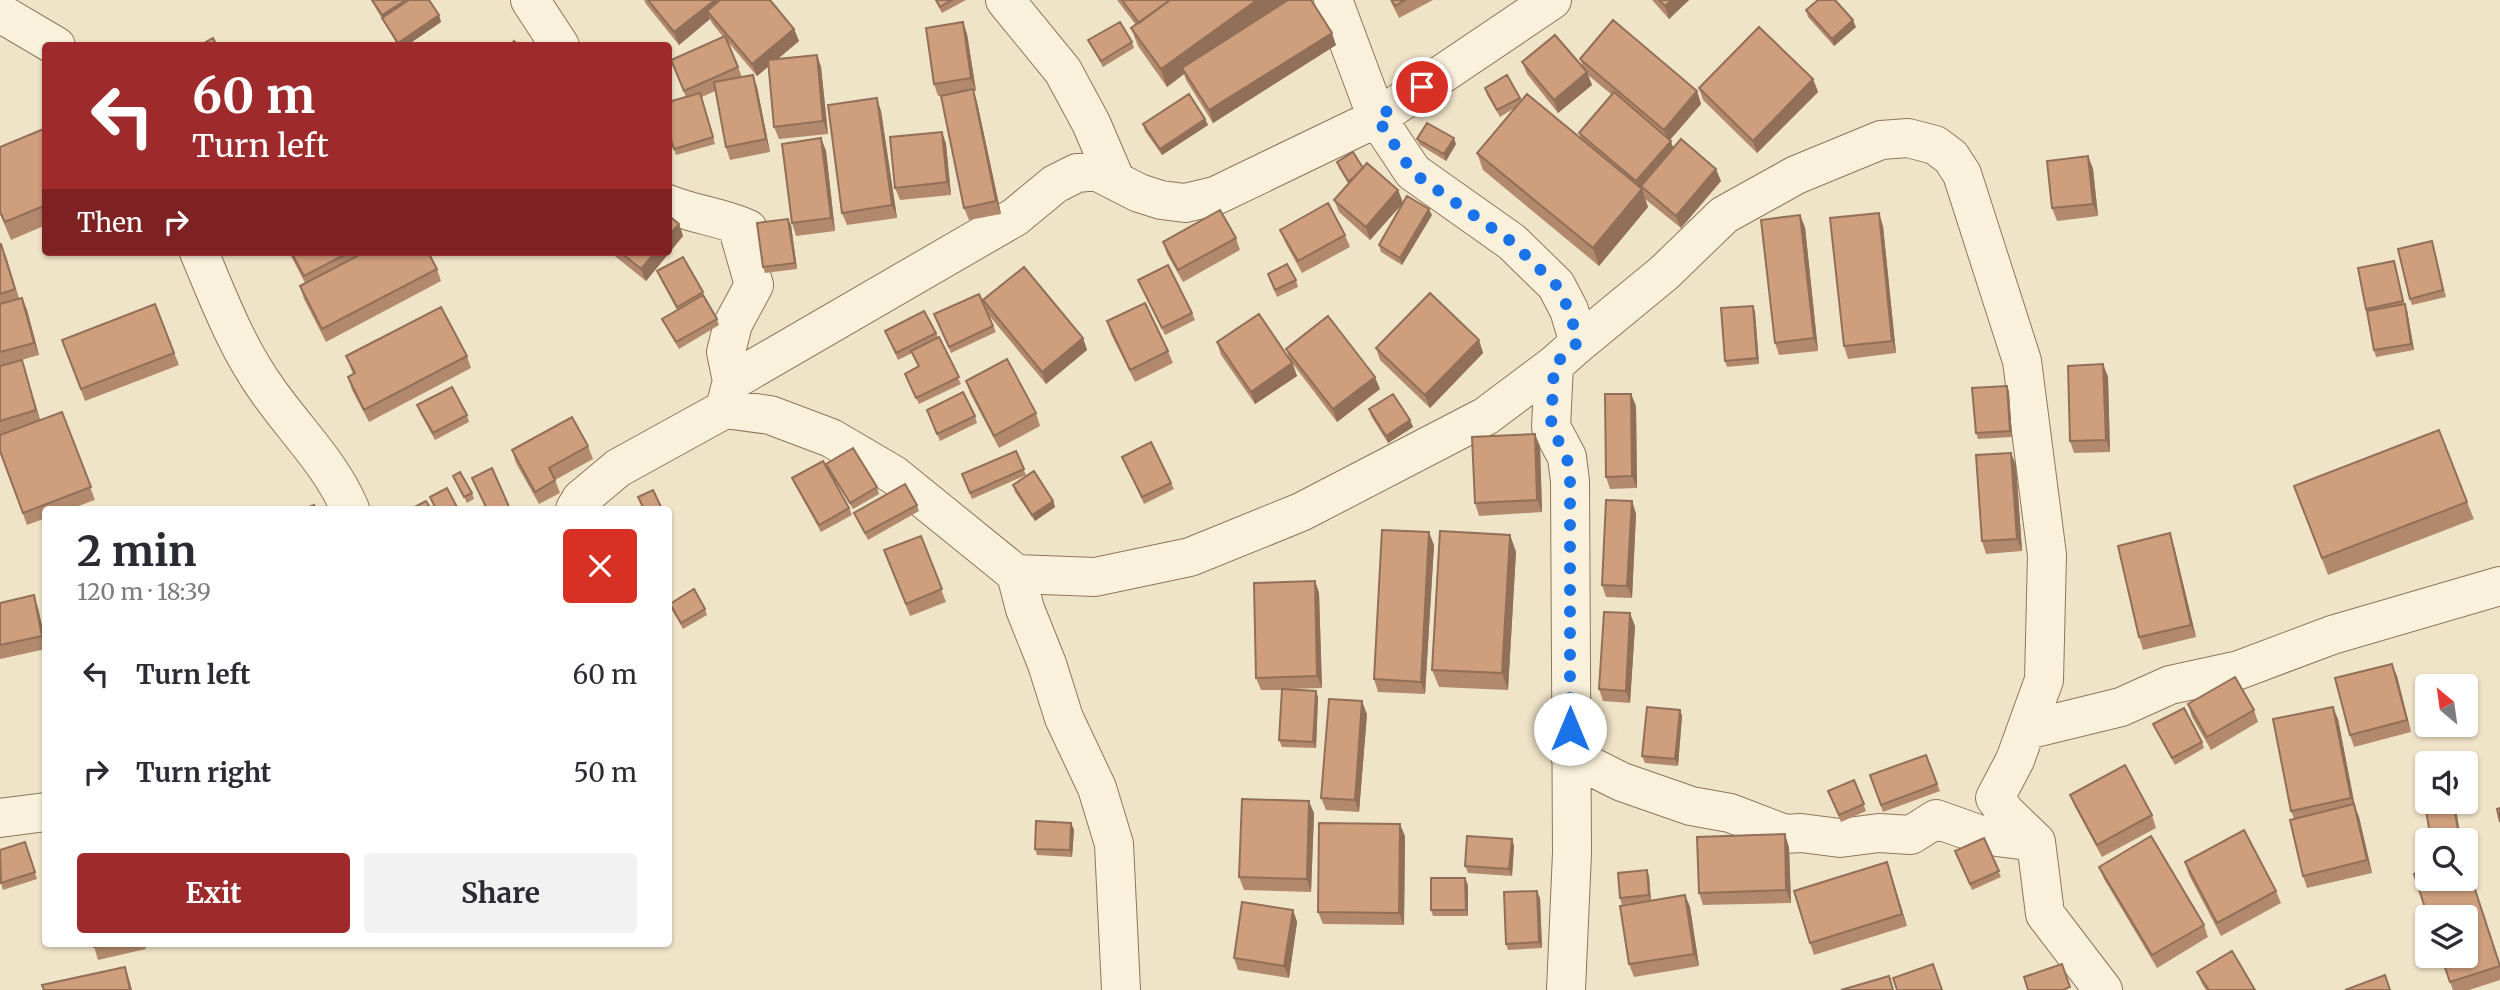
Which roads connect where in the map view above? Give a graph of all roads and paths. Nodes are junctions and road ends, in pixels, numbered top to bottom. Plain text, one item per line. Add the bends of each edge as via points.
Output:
1 (530, 0) edge
2 (1005, 0) edge
3 (1333, 0) edge
4 (1552, 0) edge
5 (0, 13) edge
6 (49, 42) edge
7 (557, 42) edge
8 (1377, 118) junction
9 (1115, 179) junction
10 (672, 206) edge
11 (201, 256) edge
12 (1566, 354) junction
13 (728, 395) junction
14 (1486, 416) junction
15 (1551, 427) junction
16 (349, 506) edge
17 (577, 506) edge
18 (1016, 574) junction
19 (2500, 586) edge
20 (2044, 680) junction
21 (2084, 716) junction
22 (2027, 730) junction
23 (1570, 756) junction
24 (42, 812) edge
25 (0, 818) edge
26 (2036, 842) junction
27 (1121, 990) edge
28 (1566, 990) edge
29 (2103, 990) edge

1 - 7 street
2 - 9 street via 1063,71
3 - 8 street
4 - 8 street
5 - 6 street
8 - 9 street via 1216,196 1185,203 1161,200
8 - 12 street via 1413,173 1512,242 1556,285 1569,310
9 - 13 street via 1096,171 1077,173 1055,184 1015,217
10 - 13 street via 748,229 740,236 754,285 733,324 726,352
11 - 16 street via 236,340 341,488
12 - 14 street
12 - 15 street
12 - 20 street via 1664,273 1724,215 1796,175 1881,140 1908,138 1935,145 1962,174 2022,361 2047,555
13 - 17 street via 618,468
13 - 18 street via 831,438 894,475
14 - 15 street via 1524,415
14 - 18 street via 1301,512 1190,557 1095,577
15 - 23 street via 1567,457 1570,481
18 - 27 street via 1114,844
19 - 21 street via 2332,635 2239,670 2170,685 2121,707
20 - 21 street
20 - 22 street
21 - 22 street
22 - 26 street via 1995,798
23 - 26 street via 1622,782 1785,834 1840,838 1911,835 1936,819 1981,835
23 - 28 street via 1572,853
24 - 25 street
26 - 29 street via 2045,914

